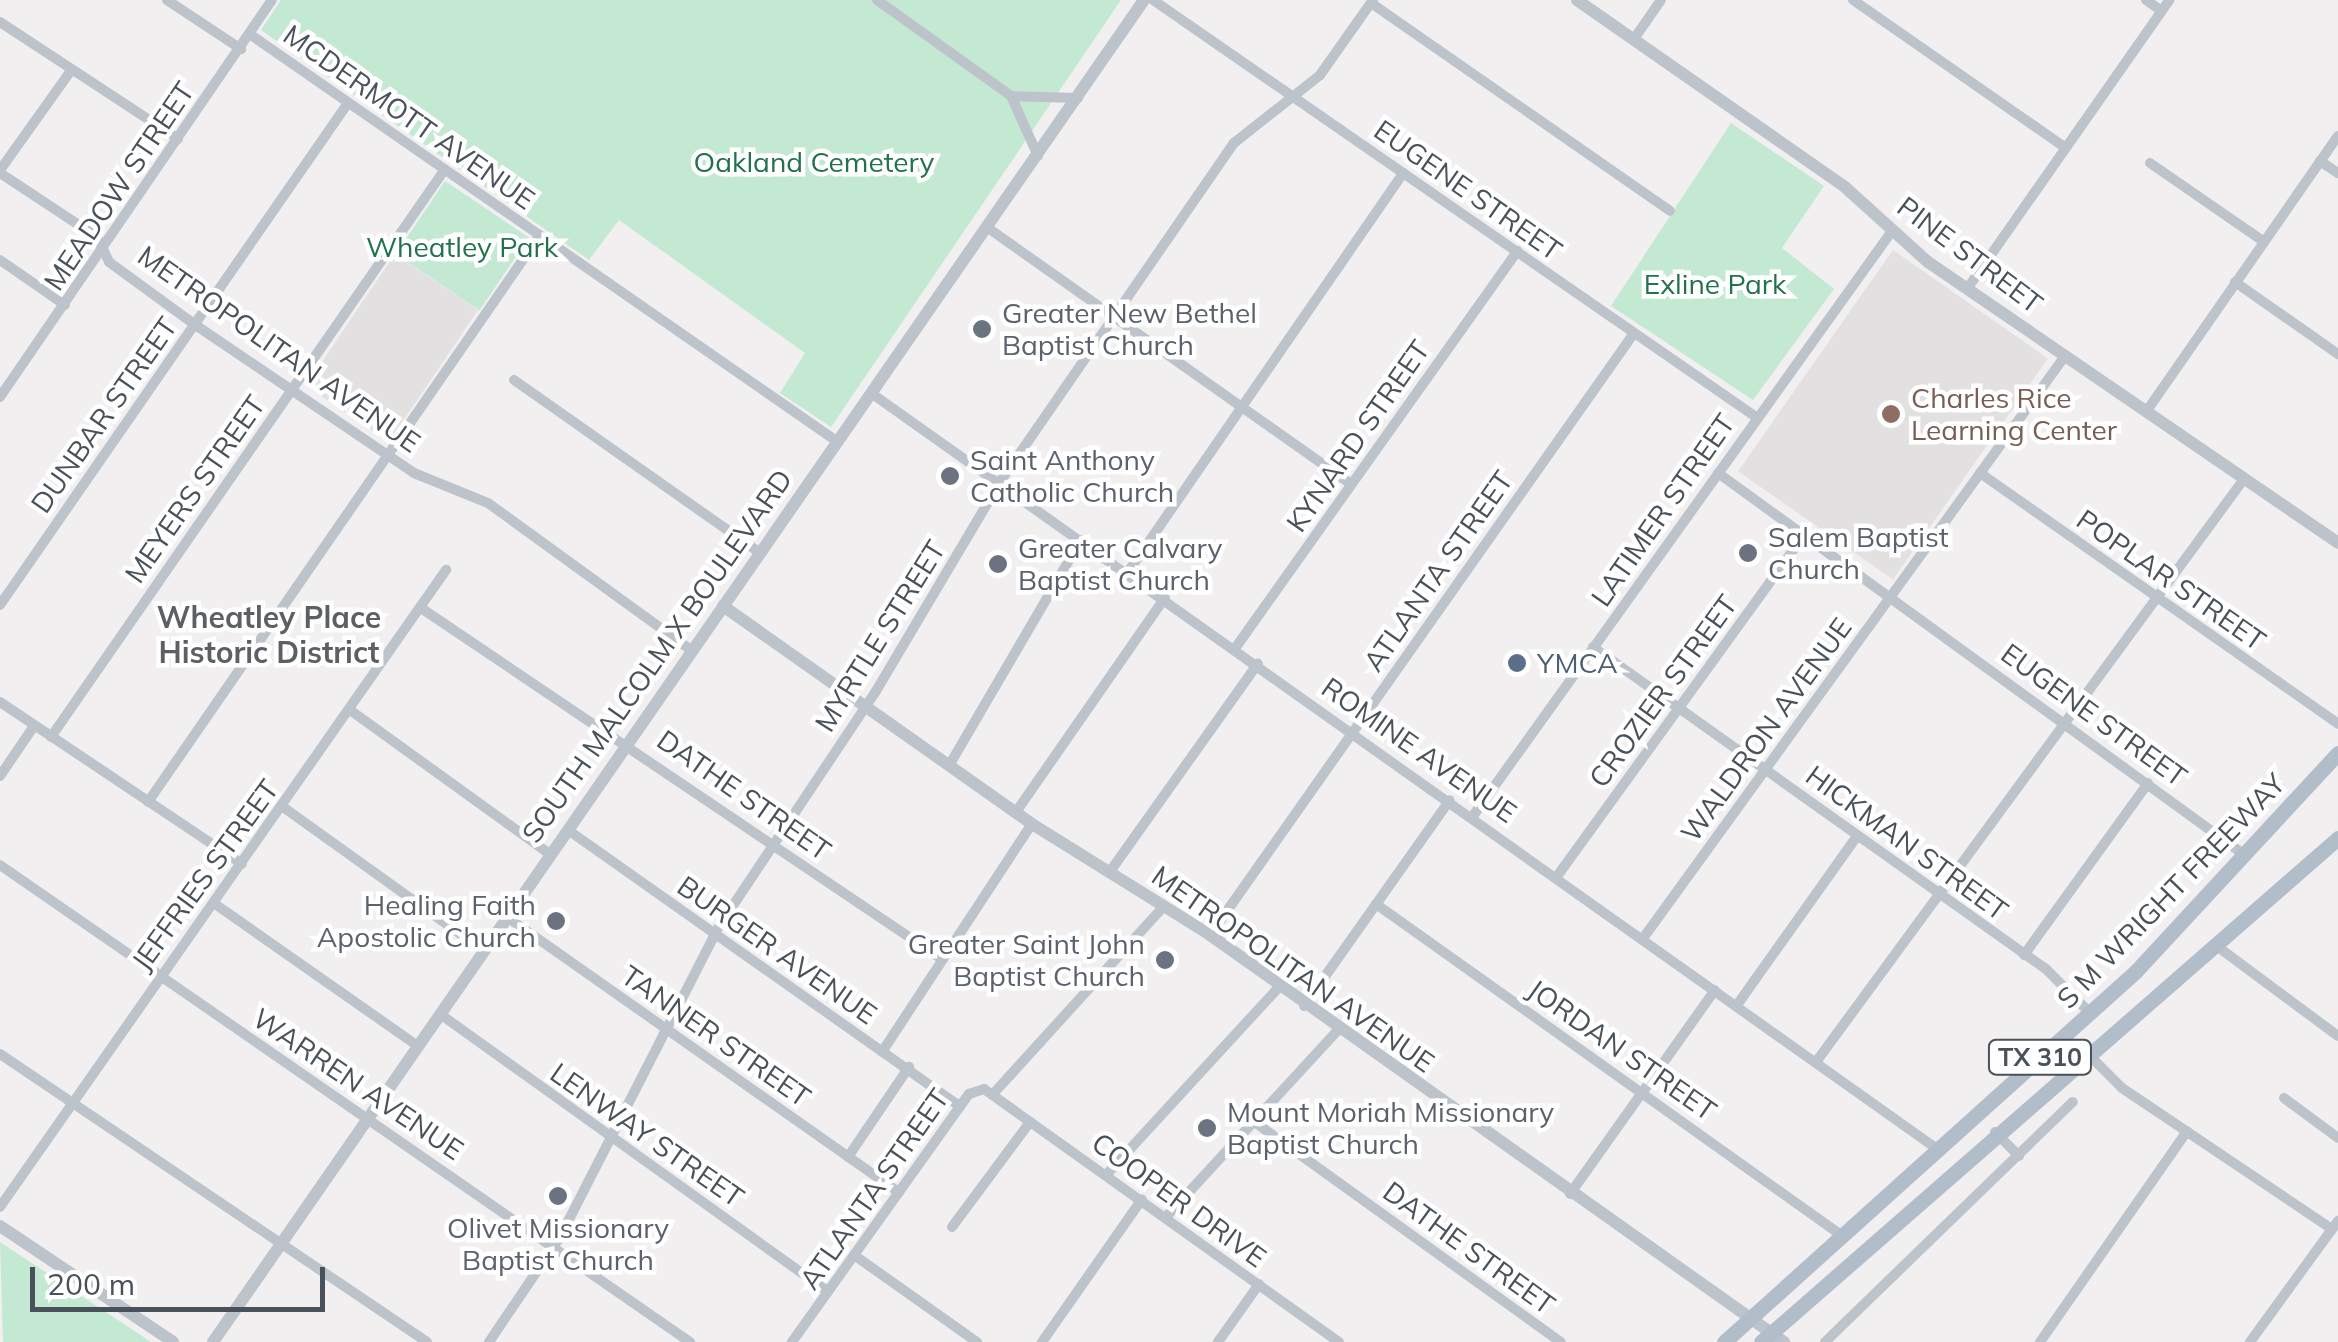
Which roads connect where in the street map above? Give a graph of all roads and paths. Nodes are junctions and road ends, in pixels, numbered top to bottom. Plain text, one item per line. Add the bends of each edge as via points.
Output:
1 (167, 0) edge
2 (272, 0) edge
3 (877, 0) edge
4 (1144, 0) edge
5 (1153, 0) edge
6 (1577, 0) edge
7 (1662, 0) edge
8 (1854, 0) edge
9 (2146, 0) edge
10 (2169, 0) edge
11 (1372, 2) edge
12 (2162, 11) junction
13 (0, 22) edge
14 (251, 35) junction
15 (1634, 39) junction
16 (242, 49) junction
17 (70, 72) junction
18 (1292, 94) junction
19 (1011, 96) junction
20 (1078, 98) junction
21 (348, 102) junction
22 (2338, 136) edge
23 (178, 139) junction
24 (2066, 148) junction
25 (1038, 156) junction
26 (2320, 161) junction
27 (2150, 163) dead end
28 (446, 169) junction
29 (0, 172) edge
30 (1404, 172) junction
31 (2338, 174) edge
32 (1670, 211) dead end
33 (988, 228) junction
34 (1892, 231) junction
35 (540, 235) junction
36 (2263, 241) junction
37 (103, 250) junction
38 (1517, 250) junction
39 (0, 260) edge
40 (2234, 282) junction
41 (1967, 289) junction
42 (66, 305) junction
43 (1114, 318) junction
44 (194, 324) junction
45 (1634, 332) junction
46 (2338, 354) edge
47 (2065, 356) junction
48 (514, 380) dead end
49 (291, 389) junction
50 (870, 393) junction
51 (0, 396) edge
52 (1240, 408) junction
53 (2146, 412) junction
54 (1756, 417) junction
55 (838, 442) junction
56 (388, 455) junction
57 (1980, 472) junction
58 (1718, 473) junction
59 (2244, 479) junction
60 (1000, 482) junction
61 (1351, 484) junction
62 (1805, 534) junction
63 (1081, 540) junction
64 (2338, 543) edge
65 (759, 552) junction
66 (446, 570) dead end
67 (1128, 572) junction
68 (1891, 596) junction
69 (1165, 598) junction
70 (2157, 598) junction
71 (0, 605) edge
72 (723, 606) junction
73 (421, 608) junction
74 (1236, 647) junction
75 (1593, 647) junction
76 (691, 650) junction
77 (1258, 663) junction
78 (0, 702) edge
79 (867, 706) junction
80 (1679, 707) junction
81 (350, 710) junction
82 (2064, 722) junction
83 (2338, 724) edge
84 (34, 726) junction
85 (1352, 731) junction
86 (51, 737) junction
87 (627, 744) junction
88 (2338, 753) edge
89 (950, 764) junction
90 (1765, 768) junction
91 (0, 776) edge
92 (2148, 783) junction
93 (1450, 800) junction
94 (148, 802) junction
95 (283, 807) junction
96 (1016, 812) junction
97 (1473, 816) junction
98 (1032, 824) junction
99 (568, 830) junction
100 (1857, 836) junction
101 (2338, 838) edge
102 (772, 842) junction
103 (550, 854) junction
104 (2246, 856) junction
105 (242, 864) junction
106 (0, 865) edge
107 (1109, 873) junction
108 (1558, 875) junction
109 (1938, 894) junction
110 (215, 904) junction
111 (1376, 904) junction
112 (1164, 906) junction
113 (507, 916) junction
114 (715, 934) junction
115 (1210, 935) junction
116 (1644, 937) junction
117 (2212, 942) junction
118 (483, 950) junction
119 (2024, 955) junction
120 (940, 958) junction
121 (162, 978) junction
122 (1278, 988) junction
123 (1715, 990) junction
124 (1737, 1005) junction
125 (1304, 1006) junction
126 (2090, 1013) junction
127 (440, 1014) junction
128 (666, 1029) junction
129 (1337, 1031) junction
130 (2338, 1036) edge
131 (418, 1046) junction
132 (882, 1052) junction
133 (2086, 1052) junction
134 (0, 1054) edge
135 (1816, 1062) junction
136 (908, 1067) junction
137 (1642, 1090) junction
138 (993, 1094) junction
139 (2284, 1098) dead end
140 (71, 1102) junction
141 (2073, 1102) dead end
142 (960, 1107) junction
143 (368, 1117) junction
144 (1030, 1122) junction
145 (1253, 1122) junction
146 (1995, 1132) junction
147 (2187, 1132) junction
148 (611, 1138) junction
149 (2338, 1138) edge
150 (1937, 1149) junction
151 (2019, 1156) junction
152 (848, 1157) junction
153 (1107, 1174) junction
154 (899, 1192) junction
155 (1570, 1194) junction
156 (1142, 1199) junction
157 (0, 1207) edge
158 (1166, 1217) junction
159 (2335, 1225) edge
160 (0, 1226) edge
161 (952, 1226) dead end
162 (1841, 1235) junction
163 (283, 1241) junction
164 (554, 1246) junction
165 (854, 1256) junction
166 (1259, 1284) junction
167 (828, 1292) junction
168 (1747, 1319) junction
169 (1771, 1339) edge
170 (174, 1342) edge
171 (213, 1342) edge
172 (427, 1342) edge
173 (489, 1342) edge
174 (690, 1342) edge
175 (792, 1342) edge
176 (976, 1342) edge
177 (1042, 1342) edge
178 (1218, 1342) edge
179 (1339, 1342) edge
180 (1561, 1342) edge
181 (1724, 1342) edge
182 (1825, 1342) edge
183 (2040, 1342) edge
184 (2250, 1342) edge

1 - 16 street
2 - 14 street, MEADOW STREET
3 - 19 street
4 - 20 street, SOUTH MALCOLM X BOULEVARD
5 - 18 street, EUGENE STREET
6 - 15 street, PINE STREET
7 - 15 street
8 - 24 street
9 - 12 street
10 - 12 street
11 - 18 street, MYRTLE STREET via 1320,75
11 - 32 street
12 - 24 street
13 - 17 street
14 - 16 street, MEADOW STREET
14 - 21 street, MCDERMOTT AVENUE
15 - 34 street, PINE STREET
16 - 23 street, MEADOW STREET
17 - 23 street
17 - 29 street
18 - 30 street, EUGENE STREET
18 - 43 street, MYRTLE STREET via 1234,144
19 - 20 street
19 - 25 street
20 - 25 street, SOUTH MALCOLM X BOULEVARD
21 - 28 street, MCDERMOTT AVENUE
21 - 44 street, DUNBAR STREET
22 - 26 street
23 - 37 street, MEADOW STREET
24 - 41 street
25 - 33 street, SOUTH MALCOLM X BOULEVARD
26 - 31 street
26 - 36 street
27 - 36 street
28 - 35 street, MCDERMOTT AVENUE
28 - 49 street, MEYERS STREET
29 - 37 street, METROPOLITAN AVENUE
30 - 38 street, EUGENE STREET
30 - 52 street
33 - 43 street
33 - 50 street, SOUTH MALCOLM X BOULEVARD
34 - 41 street, PINE STREET
34 - 54 street, LATIMER STREET
35 - 55 street, MCDERMOTT AVENUE
35 - 56 street
36 - 40 street
37 - 42 street, MEADOW STREET
37 - 44 street, METROPOLITAN AVENUE
38 - 45 street, EUGENE STREET
38 - 61 street, KYNARD STREET
39 - 42 street
40 - 46 street
40 - 53 street
41 - 47 street, PINE STREET
42 - 51 street, MEADOW STREET
43 - 52 street
43 - 60 street, MYRTLE STREET
44 - 49 street, METROPOLITAN AVENUE
44 - 71 street, DUNBAR STREET
45 - 54 street, EUGENE STREET
45 - 85 street, ATLANTA STREET
47 - 53 street, PINE STREET
47 - 57 street, WALDRON AVENUE
48 - 65 street
49 - 56 street, METROPOLITAN AVENUE
49 - 86 street, MEYERS STREET
50 - 55 street, SOUTH MALCOLM X BOULEVARD
50 - 60 street, ROMINE AVENUE
52 - 61 street
52 - 67 street
53 - 59 street, PINE STREET
54 - 58 street, LATIMER STREET
55 - 65 street, SOUTH MALCOLM X BOULEVARD
56 - 76 street, METROPOLITAN AVENUE via 488,503
56 - 94 street
57 - 68 street, WALDRON AVENUE
57 - 70 street, POPLAR STREET
58 - 62 street, EUGENE STREET
58 - 75 street, LATIMER STREET
59 - 64 street, PINE STREET
59 - 70 street
60 - 63 street, ROMINE AVENUE
60 - 79 street, MYRTLE STREET
61 - 74 street, KYNARD STREET
62 - 68 street, EUGENE STREET
62 - 80 street, CROZIER STREET
63 - 67 street, ROMINE AVENUE
63 - 89 street
65 - 72 street, SOUTH MALCOLM X BOULEVARD
66 - 73 street, JEFFRIES STREET
67 - 69 street, ROMINE AVENUE
68 - 82 street, EUGENE STREET
68 - 90 street, WALDRON AVENUE
69 - 74 street, ROMINE AVENUE
69 - 96 street
70 - 82 street
70 - 83 street, POPLAR STREET
72 - 76 street, SOUTH MALCOLM X BOULEVARD
72 - 79 street, METROPOLITAN AVENUE
73 - 81 street, JEFFRIES STREET
73 - 87 street, DATHE STREET
74 - 77 street, ROMINE AVENUE
75 - 80 street, HICKMAN STREET
75 - 97 street, LATIMER STREET
76 - 87 street, SOUTH MALCOLM X BOULEVARD
77 - 85 street, ROMINE AVENUE
77 - 107 street
78 - 84 street
79 - 89 street, METROPOLITAN AVENUE
79 - 102 street, MYRTLE STREET
80 - 90 street, HICKMAN STREET
80 - 108 street, CROZIER STREET
81 - 95 street, JEFFRIES STREET
81 - 103 street
82 - 92 street, EUGENE STREET
82 - 109 street
84 - 86 street
84 - 91 street
85 - 93 street, ROMINE AVENUE
85 - 115 street, ATLANTA STREET
86 - 94 street
87 - 99 street, SOUTH MALCOLM X BOULEVARD
87 - 102 street, DATHE STREET
88 - 104 main road, S M WRIGHT FREEWAY / TX 310
89 - 96 street, METROPOLITAN AVENUE
90 - 100 street, HICKMAN STREET
90 - 116 street, WALDRON AVENUE
92 - 104 street, EUGENE STREET
92 - 119 street
93 - 97 street, ROMINE AVENUE
93 - 111 street
94 - 105 street
95 - 105 street, JEFFRIES STREET
95 - 118 street
96 - 98 street, METROPOLITAN AVENUE
97 - 108 street, ROMINE AVENUE
98 - 107 street, METROPOLITAN AVENUE
98 - 120 street
99 - 103 street, SOUTH MALCOLM X BOULEVARD
99 - 114 street, BURGER AVENUE
100 - 109 street, HICKMAN STREET
100 - 124 street
101 - 117 main road, S M WRIGHT FREEWAY / TX 310
102 - 114 street, MYRTLE STREET
102 - 120 street, DATHE STREET
103 - 113 street, SOUTH MALCOLM X BOULEVARD
104 - 126 main road, S M WRIGHT FREEWAY / TX 310
105 - 110 street, JEFFRIES STREET
106 - 121 street, WARREN AVENUE
107 - 112 street, METROPOLITAN AVENUE
108 - 116 street, ROMINE AVENUE
109 - 119 street, HICKMAN STREET
109 - 135 street
110 - 121 street, JEFFRIES STREET
110 - 131 street
111 - 125 street
111 - 137 street, JORDAN STREET
112 - 115 street, METROPOLITAN AVENUE
112 - 138 street, ATLANTA STREET
113 - 118 street, SOUTH MALCOLM X BOULEVARD
113 - 128 street, TANNER STREET
114 - 128 street, MYRTLE STREET
114 - 132 street, BURGER AVENUE
115 - 122 street, METROPOLITAN AVENUE
116 - 123 street, ROMINE AVENUE
117 - 130 street
117 - 133 main road, S M WRIGHT FREEWAY / TX 310
118 - 127 street, SOUTH MALCOLM X BOULEVARD
119 - 126 street, HICKMAN STREET
120 - 132 street
121 - 140 street, JEFFRIES STREET
121 - 143 street, WARREN AVENUE
122 - 125 street, METROPOLITAN AVENUE
122 - 153 street
123 - 124 street, ROMINE AVENUE
123 - 137 street
124 - 135 street, ROMINE AVENUE
125 - 129 street, METROPOLITAN AVENUE
126 - 150 main road, S M WRIGHT FREEWAY / TX 310
127 - 131 street, SOUTH MALCOLM X BOULEVARD
127 - 148 street, LENWAY STREET
128 - 148 street, MYRTLE STREET
128 - 152 street, TANNER STREET
129 - 145 street
129 - 155 street, METROPOLITAN AVENUE
131 - 143 street, SOUTH MALCOLM X BOULEVARD
132 - 136 street, BURGER AVENUE
133 - 146 main road, S M WRIGHT FREEWAY / TX 310
133 - 147 street
134 - 140 street
135 - 150 street, ROMINE AVENUE
136 - 142 street, BURGER AVENUE
136 - 152 street
137 - 155 street
137 - 162 street, JORDAN STREET
138 - 142 street, ATLANTA STREET via 978,1089
138 - 144 street, COOPER DRIVE
139 - 149 street
140 - 157 street, JEFFRIES STREET
140 - 163 street
141 - 151 street
142 - 154 street, ATLANTA STREET
143 - 163 street, SOUTH MALCOLM X BOULEVARD
143 - 164 street, WARREN AVENUE
144 - 153 street, COOPER DRIVE
144 - 161 street
145 - 158 street
145 - 180 street, DATHE STREET
146 - 151 street
146 - 169 main road, S M WRIGHT FREEWAY / TX 310
147 - 159 street
147 - 183 street
148 - 164 street, MYRTLE STREET
148 - 167 street, LENWAY STREET
150 - 162 main road, S M WRIGHT FREEWAY / TX 310
151 - 182 street
152 - 154 street, TANNER STREET
153 - 156 street, COOPER DRIVE
154 - 165 street, ATLANTA STREET
155 - 168 street, METROPOLITAN AVENUE
156 - 158 street, COOPER DRIVE
156 - 177 street
158 - 166 street, COOPER DRIVE
159 - 184 street
160 - 170 street
162 - 168 main road, S M WRIGHT FREEWAY / TX 310
163 - 171 street, SOUTH MALCOLM X BOULEVARD
163 - 172 street
164 - 173 street, MYRTLE STREET
164 - 174 street, WARREN AVENUE
165 - 167 street, ATLANTA STREET
165 - 176 street
166 - 178 street
166 - 179 street, COOPER DRIVE
167 - 175 street, ATLANTA STREET
168 - 169 street, METROPOLITAN AVENUE
168 - 181 main road, S M WRIGHT FREEWAY / TX 310

